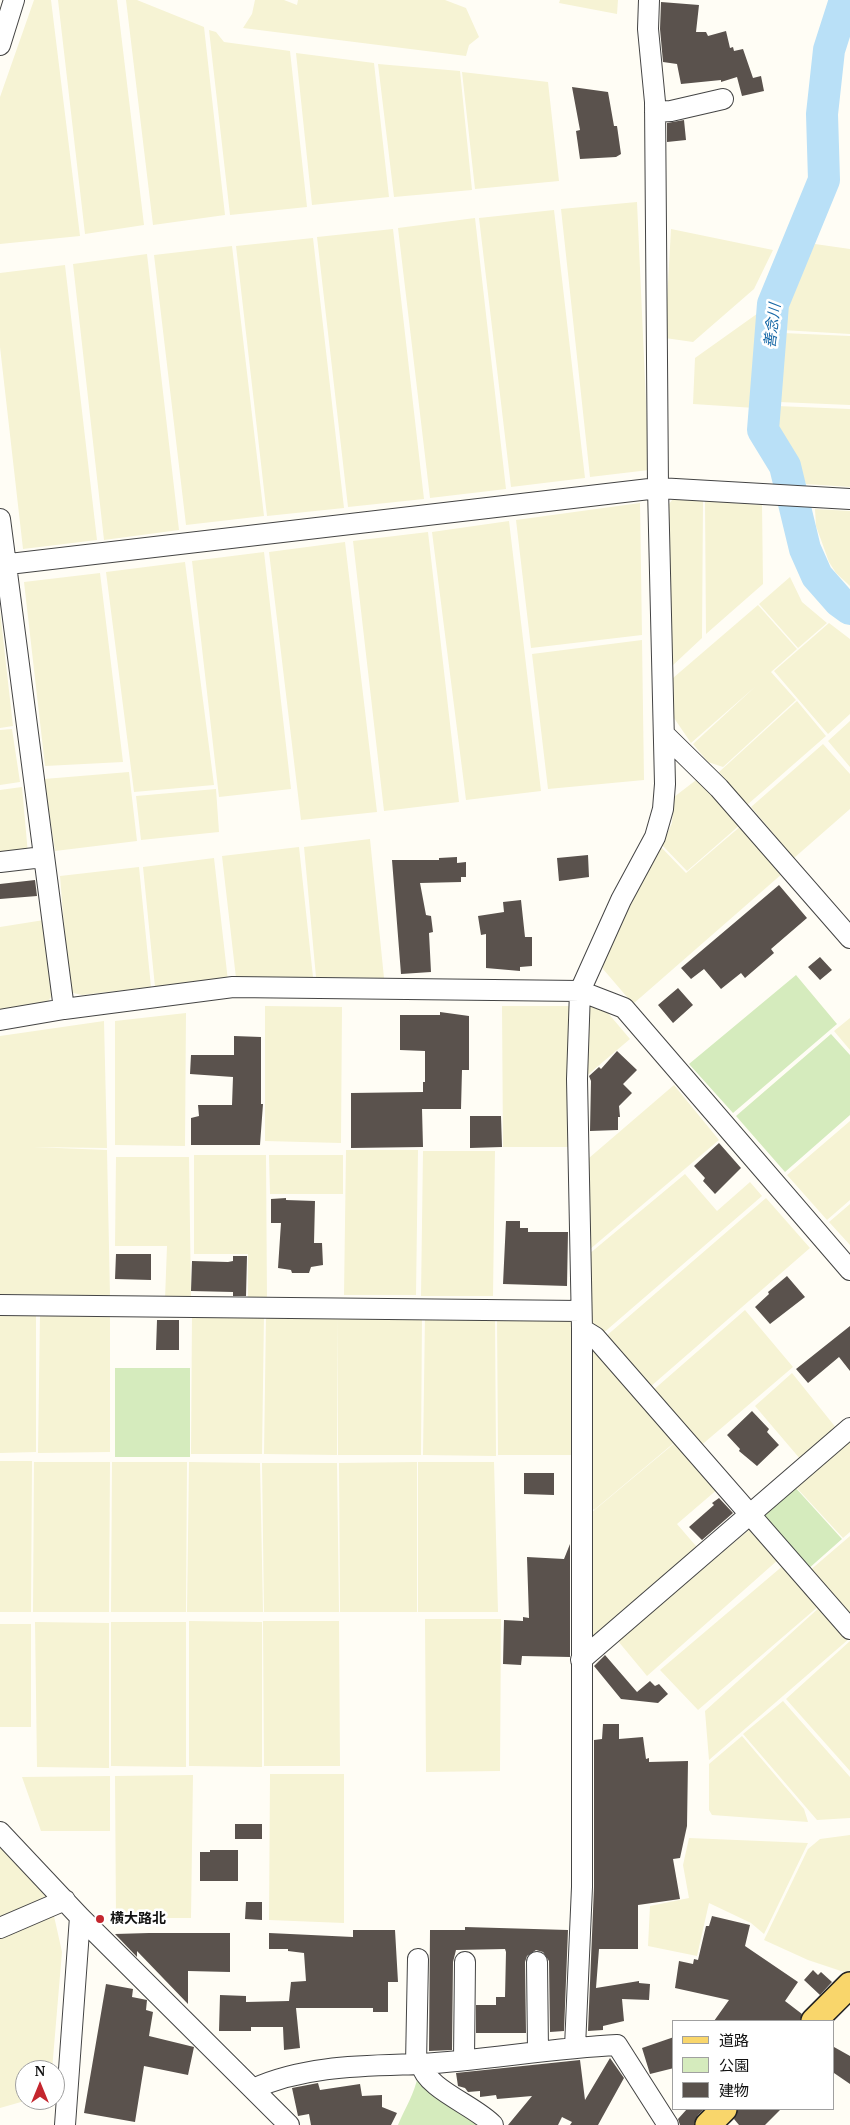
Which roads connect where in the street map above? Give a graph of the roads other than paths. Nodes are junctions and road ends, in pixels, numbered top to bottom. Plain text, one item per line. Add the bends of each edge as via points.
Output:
1 (14, 0) edge
2 (649, 0) edge
3 (0, 45) edge
4 (723, 98) dead end
5 (655, 112) junction
6 (658, 488) junction
7 (850, 498) edge
8 (0, 519) edge
9 (2, 565) edge
10 (665, 735) junction
11 (43, 857) junction
12 (0, 862) edge
13 (850, 938) edge
14 (580, 991) junction
15 (64, 1009) junction
16 (0, 1020) edge
17 (850, 1270) edge
18 (0, 1305) edge
19 (581, 1320) junction
20 (850, 1428) edge
21 (752, 1515) junction
22 (850, 1629) edge
23 (581, 1660) junction
24 (0, 1832) edge
25 (65, 1900) junction
26 (80, 1917) junction
27 (0, 1928) edge
28 (418, 1959) dead end
29 (465, 1962) dead end
30 (537, 1962) dead end
31 (850, 1986) edge
32 (815, 2020) edge
33 (575, 2047) junction
34 (538, 2051) junction
35 (464, 2059) junction
36 (419, 2064) junction
37 (253, 2089) junction
38 (723, 2110) edge
39 (65, 2125) edge
40 (289, 2125) edge
41 (493, 2125) edge
42 (668, 2125) edge
43 (708, 2125) edge

1 - 3 street
2 - 5 street via 648,29
4 - 5 street
5 - 6 street
6 - 7 street
6 - 9 street
6 - 10 street
8 - 9 street
9 - 11 street
10 - 13 street via 719,788
10 - 14 street via 663,809 655,837 621,900
11 - 12 street
11 - 15 street
14 - 15 street via 233,987
14 - 17 street via 624,1008
14 - 19 street
15 - 16 street
18 - 19 street
19 - 21 street
19 - 23 street
20 - 21 street
21 - 22 street
21 - 23 street
23 - 33 street via 582,1887
24 - 25 street
25 - 26 street
25 - 27 street
26 - 37 street
26 - 39 street
28 - 36 street
29 - 35 street
30 - 34 street
31 - 32 main road
33 - 34 street
33 - 42 street via 617,2045
34 - 35 street
35 - 36 street
36 - 37 street via 374,2064 331,2069 270,2082
36 - 41 street via 437,2085
37 - 40 street
38 - 43 main road

